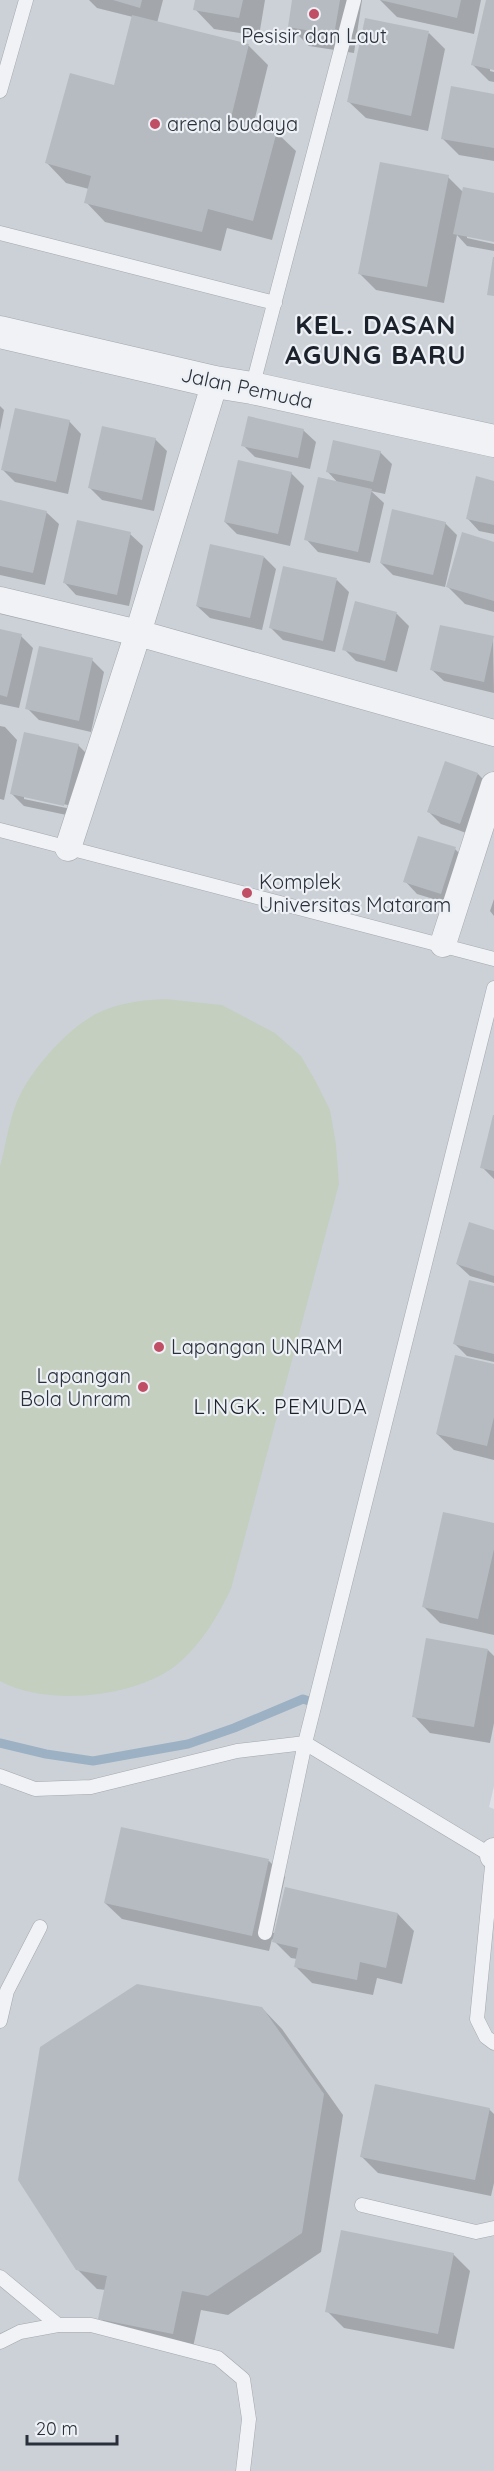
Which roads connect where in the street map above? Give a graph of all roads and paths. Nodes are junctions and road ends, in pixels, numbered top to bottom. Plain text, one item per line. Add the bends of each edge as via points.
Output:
1 (26, 0) edge
2 (354, 0) edge
3 (1, 84) edge
4 (0, 233) edge
5 (275, 303) junction
6 (0, 332) edge
7 (215, 382) junction
8 (252, 388) junction
9 (494, 441) edge
10 (0, 600) edge
11 (138, 633) junction
12 (494, 733) edge
13 (494, 785) edge
14 (0, 830) edge
15 (68, 848) junction
16 (443, 944) junction
17 (494, 959) edge
18 (494, 988) edge
19 (305, 1743) junction
20 (0, 1776) edge
21 (494, 1855) edge
22 (40, 1927) dead end
23 (265, 1933) dead end
24 (0, 2021) edge
25 (494, 2043) edge
26 (362, 2205) dead end
27 (494, 2228) edge
28 (0, 2277) edge
29 (58, 2325) junction
30 (0, 2342) edge
31 (243, 2471) edge

1 - 3 lane
2 - 5 lane
4 - 5 lane
5 - 8 lane
6 - 7 street, Jalan Pemuda
7 - 8 street, Jalan Pemuda
7 - 11 street
8 - 9 street, Jalan Pemuda
10 - 11 street
11 - 12 street
11 - 15 street
13 - 16 street
14 - 15 lane
15 - 16 lane
16 - 17 lane
18 - 19 lane
19 - 20 lane via 237,1751 91,1787 35,1789
19 - 21 lane
19 - 23 lane
21 - 25 lane via 477,2019 486,2037
22 - 24 lane via 7,1991
26 - 27 lane via 476,2232
28 - 29 lane
29 - 30 lane via 20,2332
29 - 31 lane via 91,2325 218,2358 243,2379 249,2419

